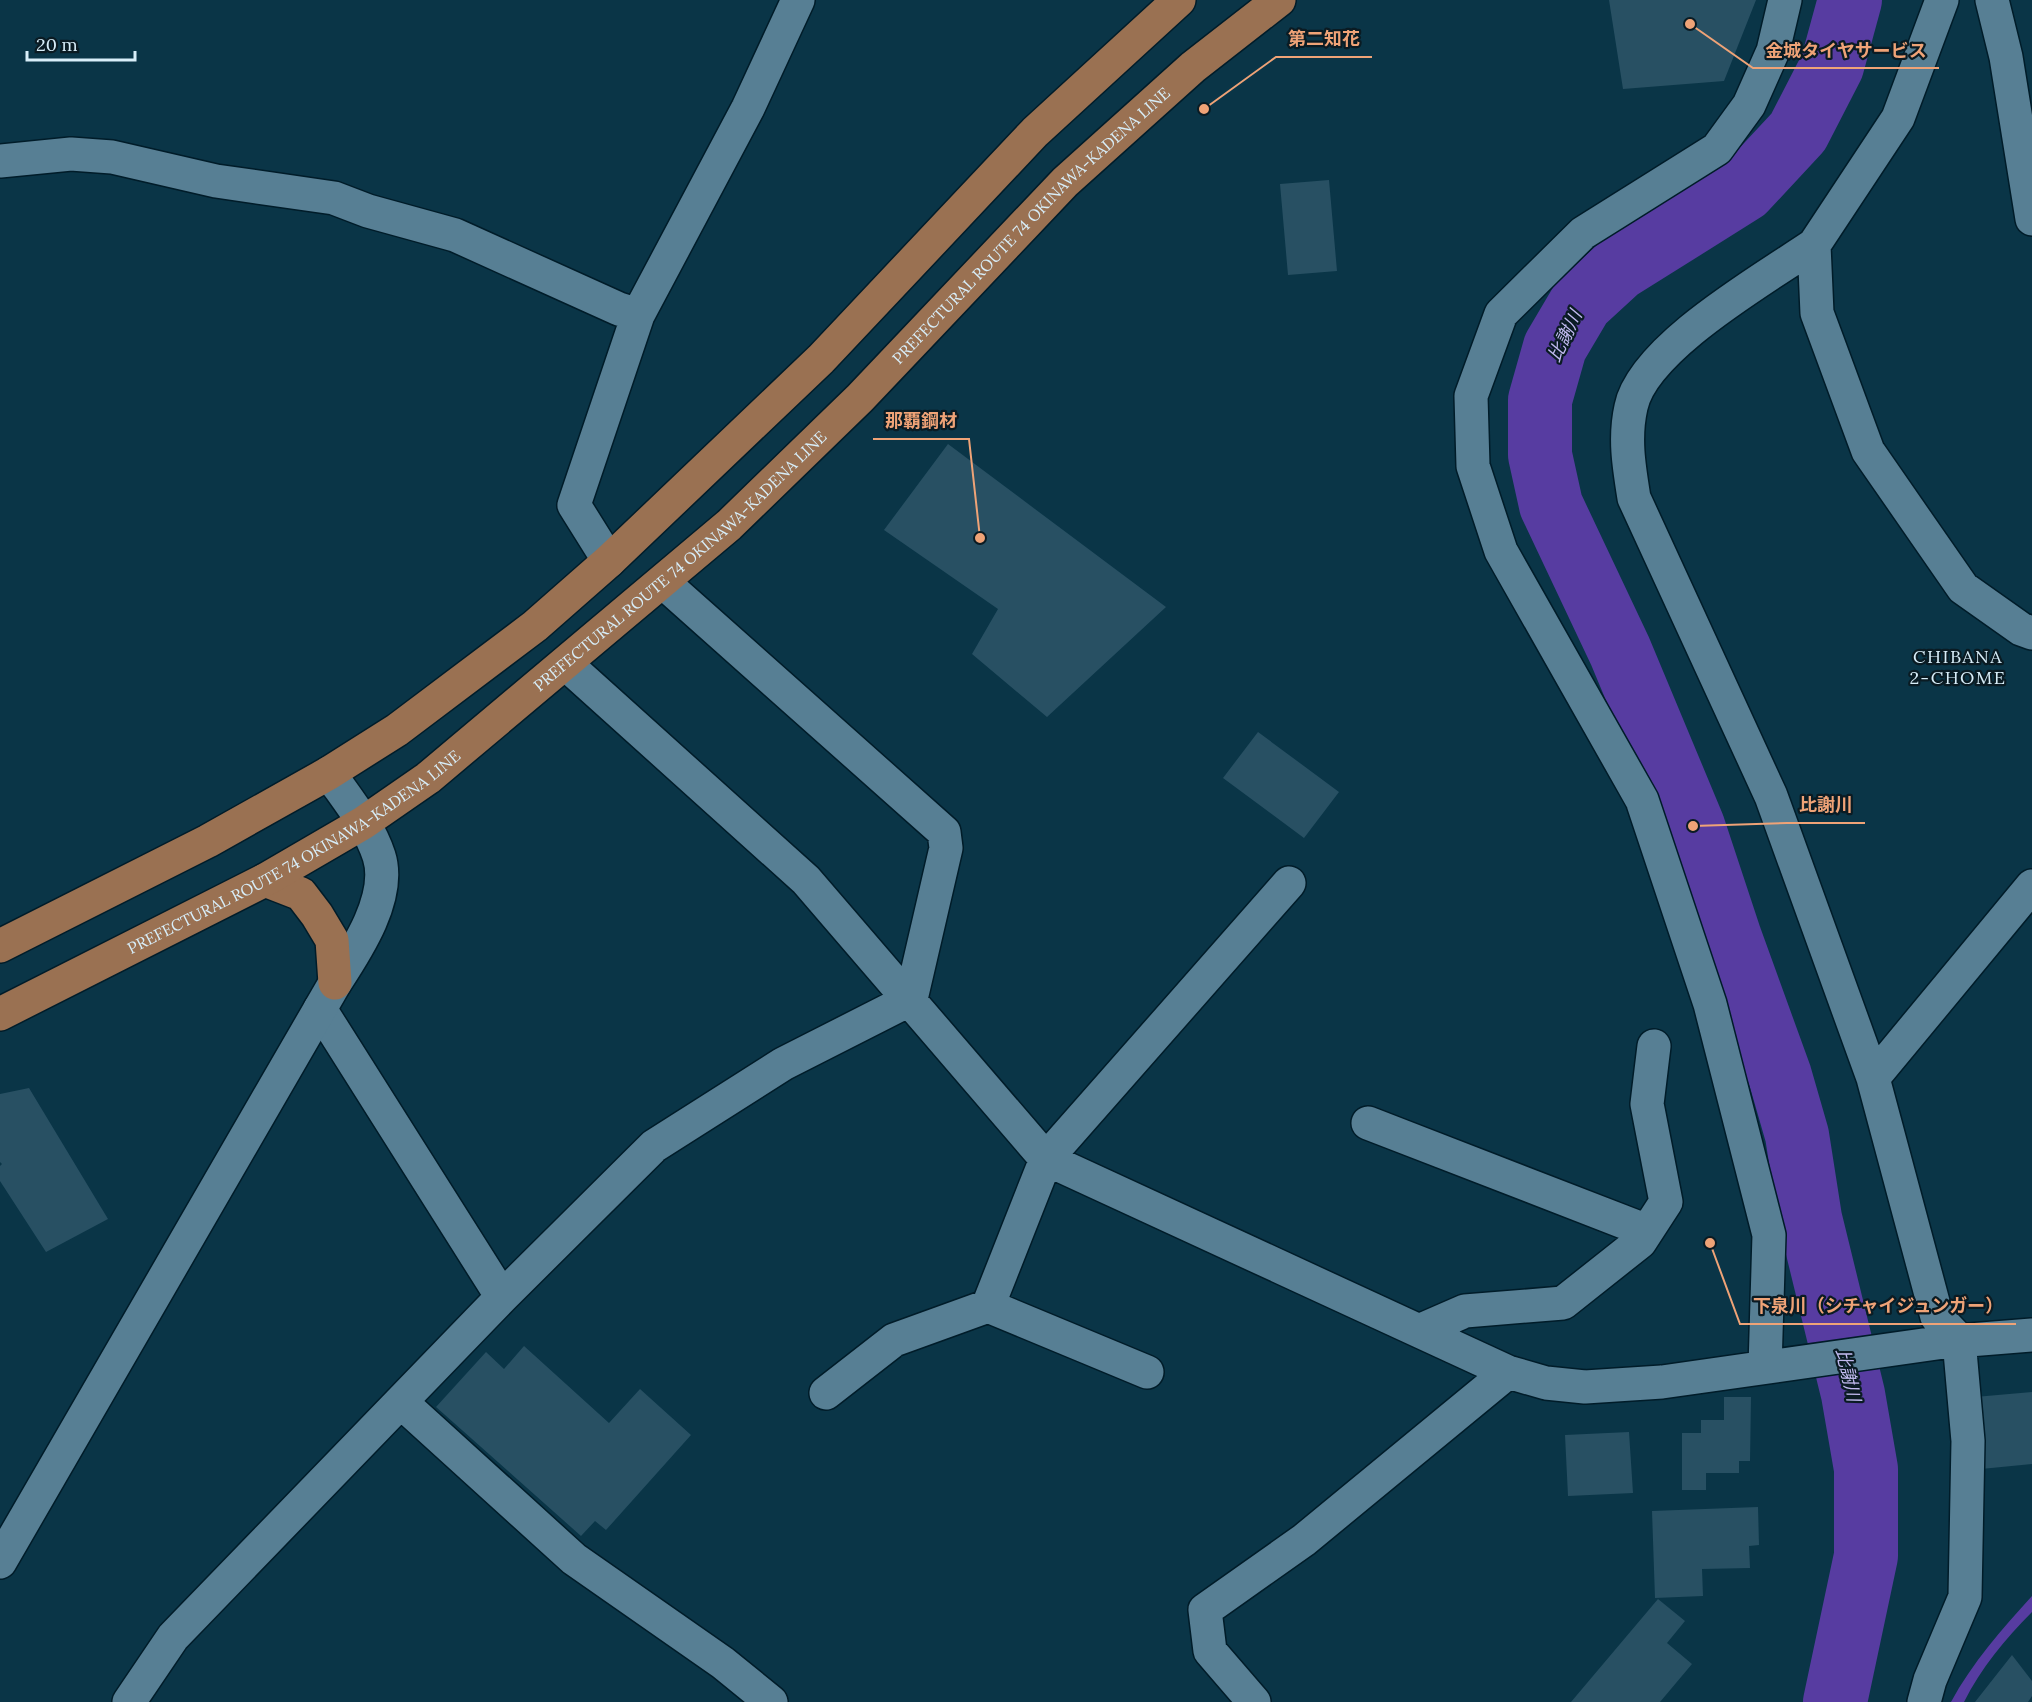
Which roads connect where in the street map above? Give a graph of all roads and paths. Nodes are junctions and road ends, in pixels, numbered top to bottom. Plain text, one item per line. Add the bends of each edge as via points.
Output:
1 (798, 0) edge
2 (1179, 0) edge
3 (1279, 0) edge
4 (1785, 0) edge
5 (1942, 0) edge
6 (1992, 0) edge
7 (0, 161) edge
8 (2031, 213) edge
9 (1814, 245) junction
10 (638, 315) junction
11 (609, 561) junction
12 (663, 582) junction
13 (2032, 633) edge
14 (566, 664) junction
15 (329, 773) junction
16 (363, 823) junction
17 (266, 880) junction
18 (1289, 883) dead end
19 (2032, 886) edge
20 (0, 946) edge
21 (327, 996) junction
22 (911, 999) junction
23 (0, 1014) edge
24 (1654, 1046) dead end
25 (1873, 1078) junction
26 (1368, 1123) dead end
27 (1046, 1159) junction
28 (1647, 1231) junction
29 (502, 1297) junction
30 (988, 1306) junction
31 (1419, 1331) junction
32 (2032, 1335) edge
33 (1951, 1341) junction
34 (1775, 1365) junction
35 (1147, 1372) dead end
36 (1508, 1372) junction
37 (826, 1393) dead end
38 (402, 1402) junction
39 (0, 1562) edge
40 (129, 1702) edge
41 (771, 1702) edge
42 (1254, 1702) edge
43 (1924, 1702) edge

1 - 10 street via 748,108
2 - 11 main road via 1035,132 821,359
3 - 12 main road, PREFECTURAL ROUTE 74 OKINAWA-KADENA LINE via 1193,68 1065,182 860,398 729,525
4 - 34 street via 1773,51 1749,105 1717,149 1583,233 1501,314 1471,396 1473,466 1501,551 1642,800 1710,1004 1769,1235
5 - 9 street via 1898,118
6 - 8 street via 2006,57
7 - 10 street via 71,154 112,157 216,181 334,198 456,235
9 - 13 street via 1817,313 1868,451 1963,588
9 - 25 street via 1681,337 1649,369 1631,405 1626,447 1634,498 1771,796
10 - 11 street via 574,505
11 - 15 main road via 535,626 397,730
12 - 14 main road, PREFECTURAL ROUTE 74 OKINAWA-KADENA LINE
12 - 22 street via 944,832 946,848
14 - 16 main road, PREFECTURAL ROUTE 74 OKINAWA-KADENA LINE via 429,778
14 - 22 street via 806,880
15 - 16 street
15 - 20 main road via 208,841
16 - 17 main road, PREFECTURAL ROUTE 74 OKINAWA-KADENA LINE
16 - 21 street via 379,858 379,896 361,944
17 - 21 main road via 301,894 332,940
17 - 23 main road, PREFECTURAL ROUTE 74 OKINAWA-KADENA LINE
18 - 27 street
19 - 25 street
21 - 29 street
21 - 39 street
22 - 27 street
22 - 29 street via 783,1064 654,1146
24 - 28 street via 1647,1104 1666,1202
25 - 33 street via 1937,1317
26 - 28 street
27 - 30 street
27 - 31 street
28 - 31 street via 1640,1242 1563,1303 1465,1311
29 - 38 street
30 - 35 street
30 - 37 street via 894,1340
31 - 36 street
32 - 33 street
33 - 34 street
33 - 43 street via 1968,1441 1965,1597
34 - 36 street via 1662,1382 1585,1387 1546,1383
36 - 42 street via 1304,1540 1205,1610 1210,1651
38 - 40 street via 172,1637
38 - 41 street via 574,1559 723,1663

